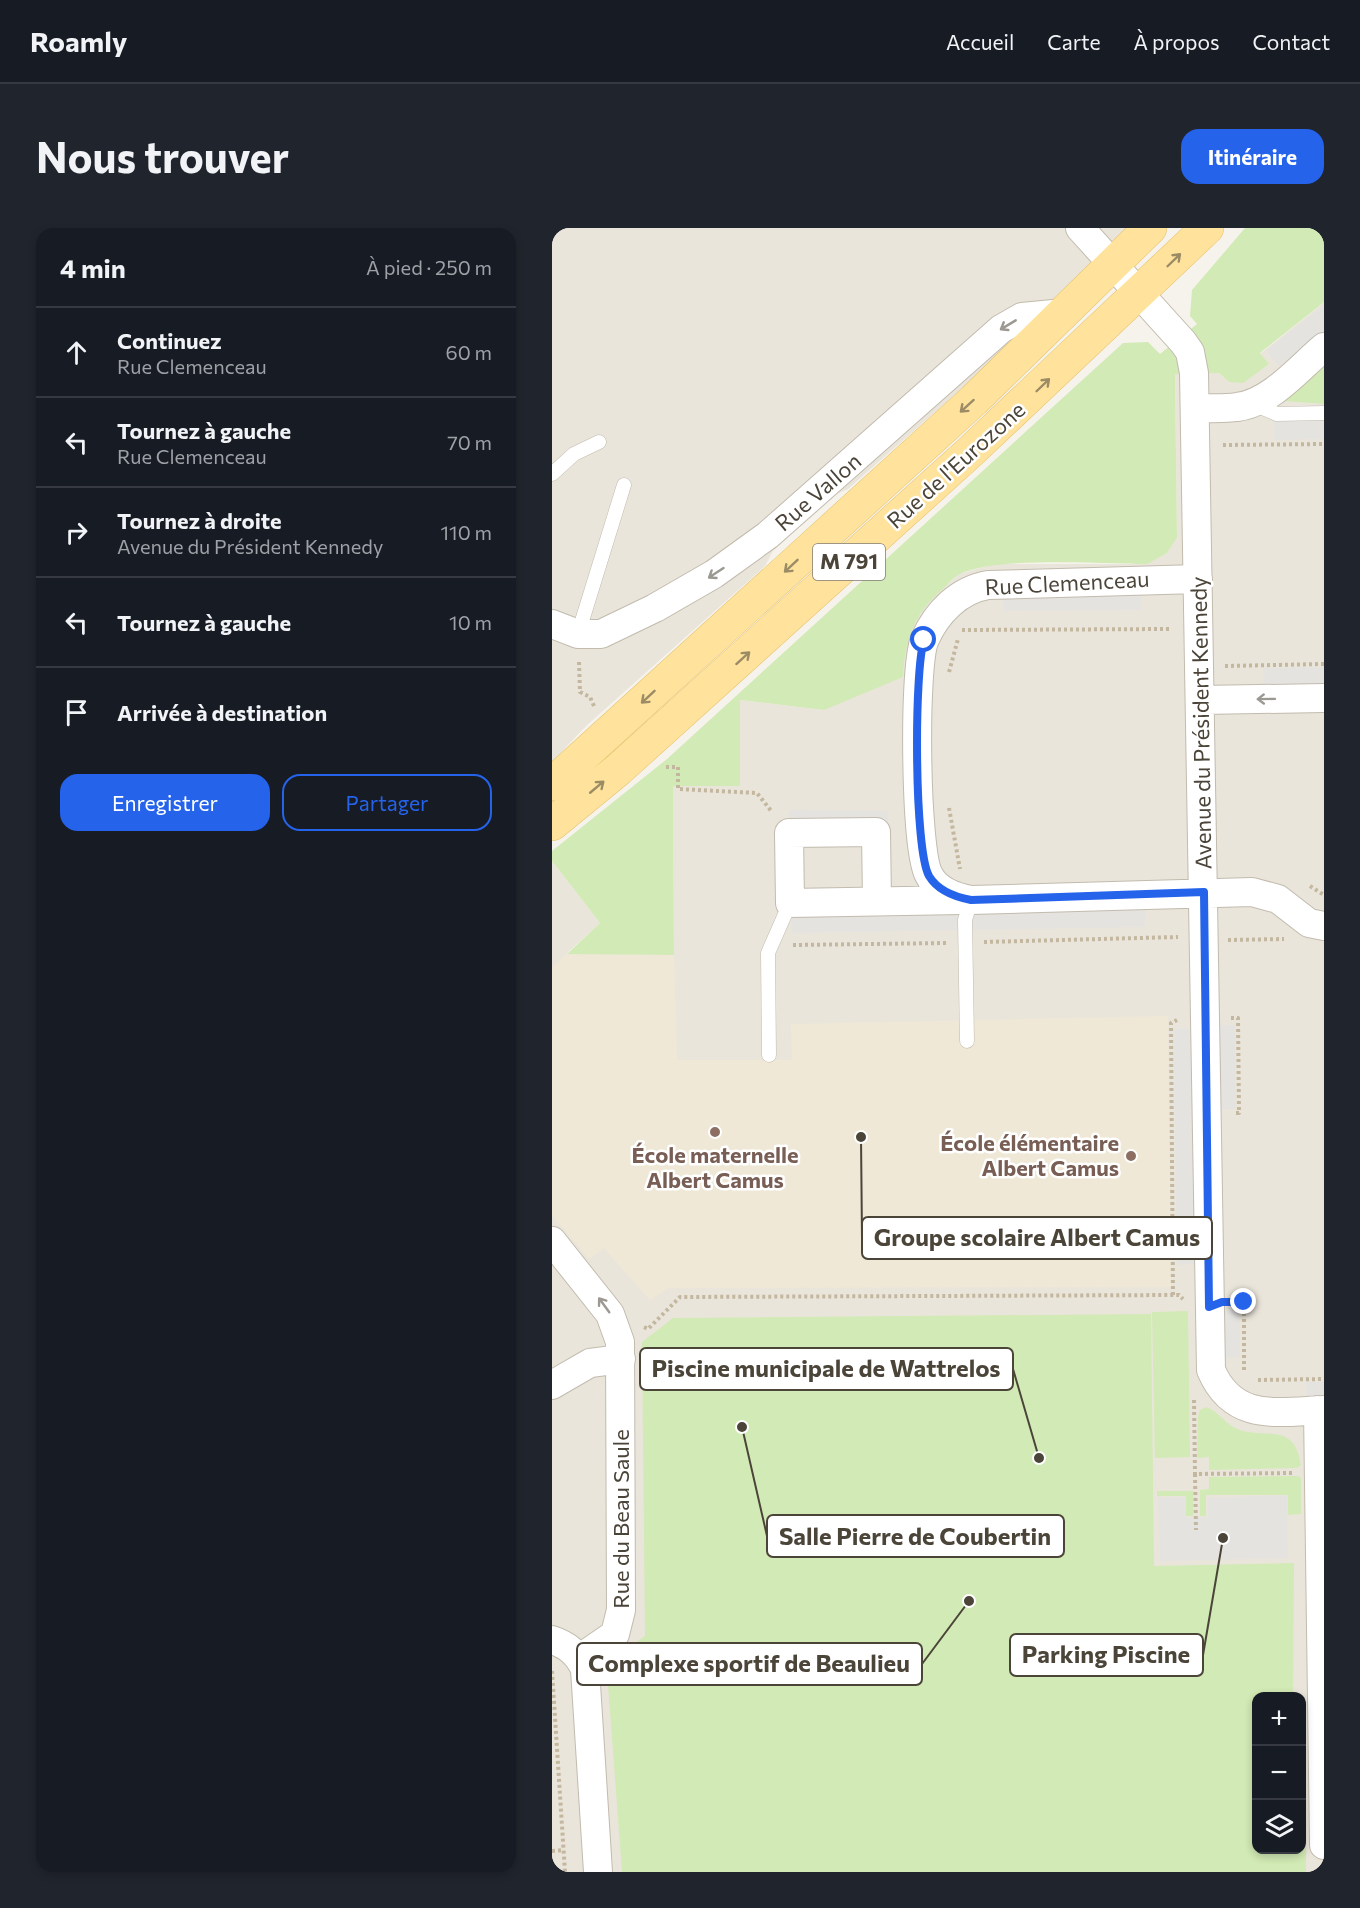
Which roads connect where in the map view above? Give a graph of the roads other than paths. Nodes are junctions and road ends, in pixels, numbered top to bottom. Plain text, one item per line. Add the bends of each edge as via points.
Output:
1 (1080, 228) edge
2 (1150, 228) edge
3 (1207, 228) edge
4 (1115, 264) junction
5 (1141, 292) junction
6 (1064, 313) junction
7 (1324, 346) edge
8 (1251, 404) junction
9 (1195, 408) junction
10 (1324, 413) edge
11 (599, 442) dead end
12 (552, 474) edge
13 (624, 485) dead end
14 (1198, 579) junction
15 (565, 629) edge
16 (1324, 698) edge
17 (1214, 700) junction
18 (552, 784) edge
19 (552, 824) edge
20 (1204, 892) junction
21 (967, 899) junction
22 (877, 901) junction
23 (790, 903) junction
24 (1324, 926) edge
25 (966, 1041) dead end
26 (768, 1055) dead end
27 (552, 1241) edge
28 (621, 1359) junction
29 (552, 1385) edge
30 (1321, 1410) edge
31 (1322, 1587) edge
32 (552, 1640) edge
33 (580, 1658) junction
34 (1324, 1785) edge
35 (1324, 1845) edge
36 (598, 1872) edge

1 - 4 street, Avenue du Président Kennedy
2 - 4 main road, M 791
5 -> 3 main road, M 791
4 - 5 street, Avenue du Président Kennedy
4 - 6 main road, Rue de l'Eurozone / M 791
5 - 9 street, Avenue du Président Kennedy via 1190,352
19 -> 5 main road, Rue de l'Eurozone / M 791 via 793,613
6 -> 15 street, Rue Vallon via 1022,317 1001,329 768,535 714,574 618,628 601,634
6 -> 18 main road, Rue de l'Eurozone / M 791 via 974,400
7 - 8 street via 1275,389
8 - 9 street
8 - 10 lane via 1277,414
9 - 14 street, Avenue du Président Kennedy
11 - 12 lane via 574,454
13 - 15 lane
14 - 17 street, Avenue du Président Kennedy via 1213,666
14 - 21 street, Rue Clemenceau via 988,585 961,594 939,616 924,640 918,669 920,842 928,875 934,883
16 -> 17 street
17 - 20 street, Avenue du Président Kennedy
20 - 21 street, Rue Clemenceau
20 - 24 street, Rue Clemenceau via 1266,893 1308,923
20 - 30 street, Avenue du Président Kennedy via 1216,938 1211,1370 1224,1393 1246,1408
21 - 22 street, Rue Clemenceau
21 - 25 lane
22 - 23 street, Rue Clemenceau
22 - 23 street via 876,832 789,833
23 - 26 lane via 768,953
28 -> 27 street, Rue du Beau Saule via 617,1326 610,1314
28 - 29 street via 590,1363
28 - 33 street, Rue du Beau Saule via 621,1610 615,1634
30 - 31 street, Avenue du Président Kennedy
31 - 34 street, Avenue du Président Kennedy
32 - 33 street via 570,1648
33 - 36 street via 586,1681
34 - 35 street, Avenue du Président Kennedy

